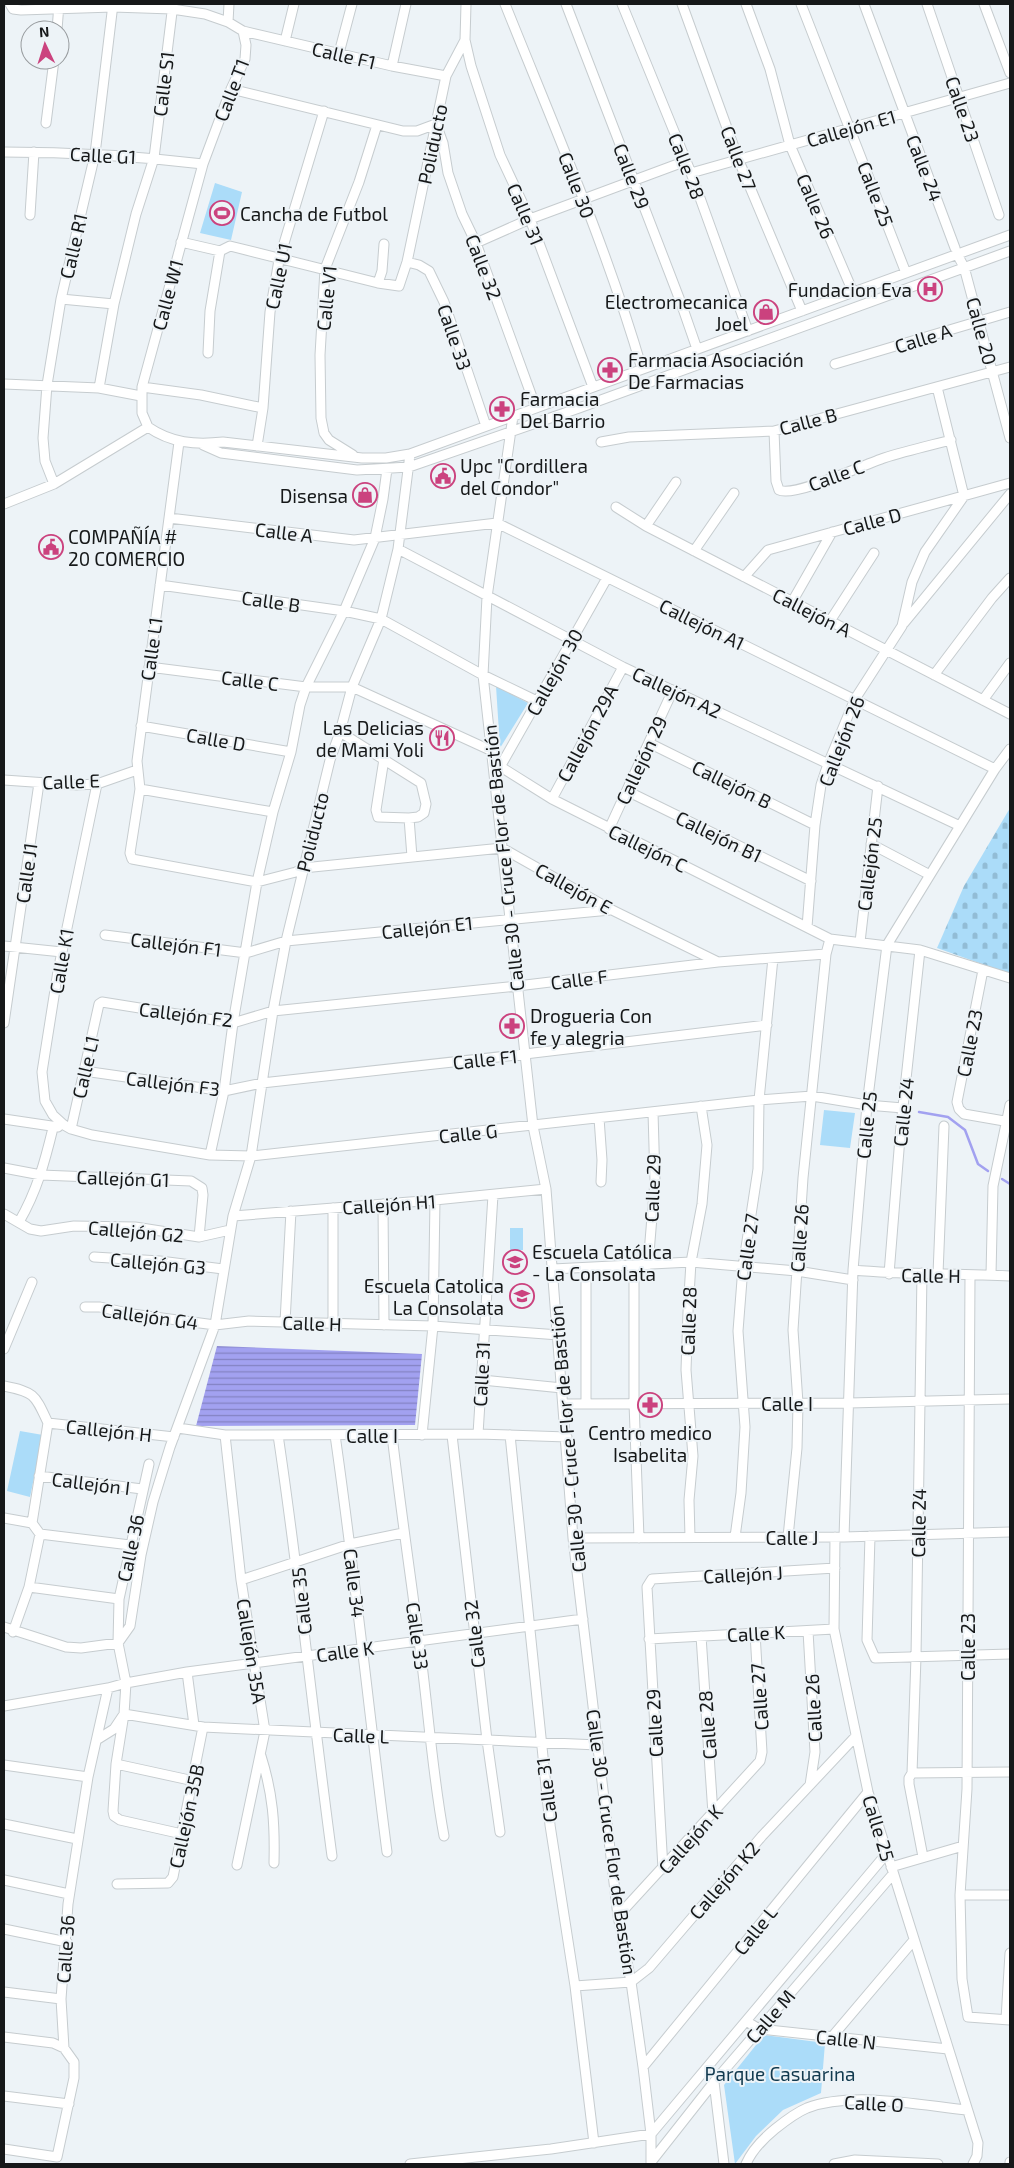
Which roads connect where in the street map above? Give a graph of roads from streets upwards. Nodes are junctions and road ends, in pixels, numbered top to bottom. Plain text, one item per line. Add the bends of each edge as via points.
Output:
1 (229, 4) edge
2 (294, 4) edge
3 (352, 4) edge
4 (406, 4) edge
5 (466, 4) edge
6 (505, 4) edge
7 (566, 4) edge
8 (622, 4) edge
9 (682, 4) edge
10 (746, 4) edge
11 (801, 4) edge
12 (864, 4) edge
13 (927, 4) edge
14 (984, 4) edge
15 (113, 5) edge
16 (11, 6) edge
17 (59, 6) edge
18 (172, 7) edge
19 (58, 20) edge
20 (228, 22) junction
21 (243, 31) junction
22 (464, 40) junction
23 (284, 41) junction
24 (339, 53) junction
25 (392, 66) junction
26 (53, 70) edge
27 (1010, 73) edge
28 (446, 76) junction
29 (1010, 84) edge
30 (231, 89) junction
31 (960, 98) junction
32 (324, 110) junction
33 (904, 113) junction
34 (46, 123) dead end
35 (436, 124) junction
36 (377, 125) junction
37 (850, 128) junction
38 (790, 145) junction
39 (4, 152) edge
40 (34, 152) junction
41 (95, 154) junction
42 (154, 158) junction
43 (686, 161) junction
44 (738, 161) junction
45 (203, 164) junction
46 (691, 173) junction
47 (633, 181) junction
48 (583, 200) junction
49 (30, 215) dead end
50 (999, 215) dead end
51 (530, 219) junction
52 (1010, 235) edge
53 (181, 242) junction
54 (476, 243) junction
55 (384, 244) dead end
56 (220, 251) junction
57 (956, 251) junction
58 (1010, 251) edge
59 (279, 260) junction
60 (407, 262) junction
61 (934, 263) junction
62 (964, 267) junction
63 (325, 269) junction
64 (906, 273) junction
65 (378, 283) junction
66 (918, 283) junction
67 (853, 292) junction
68 (61, 299) junction
69 (114, 304) junction
70 (802, 311) junction
71 (1010, 312) edge
72 (979, 321) junction
73 (748, 331) junction
74 (697, 349) junction
75 (208, 353) dead end
76 (668, 360) junction
77 (835, 364) dead end
78 (1010, 368) edge
79 (642, 370) junction
80 (993, 372) junction
81 (4, 384) edge
82 (46, 385) junction
83 (593, 387) junction
84 (637, 387) junction
85 (937, 387) junction
86 (99, 388) junction
87 (141, 392) junction
88 (577, 393) junction
89 (263, 408) junction
90 (536, 408) junction
91 (578, 408) junction
92 (514, 416) junction
93 (1008, 424) edge
94 (486, 426) junction
95 (148, 427) junction
96 (774, 431) junction
97 (511, 432) junction
98 (1010, 438) edge
99 (951, 440) junction
100 (179, 442) junction
101 (601, 442) dead end
102 (200, 444) junction
103 (257, 446) junction
104 (410, 454) junction
105 (362, 458) junction
106 (409, 467) junction
107 (387, 469) junction
108 (676, 482) dead end
109 (1010, 483) edge
110 (54, 484) junction
111 (734, 493) dead end
112 (1010, 494) edge
113 (964, 496) junction
114 (4, 502) edge
115 (616, 507) dead end
116 (168, 518) junction
117 (497, 523) junction
118 (646, 526) junction
119 (832, 532) junction
120 (400, 535) junction
121 (375, 538) junction
122 (398, 549) junction
123 (694, 551) junction
124 (874, 553) dead end
125 (744, 577) junction
126 (607, 578) junction
127 (1010, 578) edge
128 (160, 585) junction
129 (487, 597) junction
130 (792, 602) junction
131 (344, 611) junction
132 (381, 619) junction
133 (830, 621) junction
134 (902, 626) junction
135 (572, 640) junction
136 (885, 650) junction
137 (1010, 663) edge
138 (148, 666) junction
139 (623, 667) junction
140 (483, 675) junction
141 (934, 675) junction
142 (306, 687) junction
143 (352, 687) junction
144 (673, 690) junction
145 (855, 699) junction
146 (983, 700) junction
147 (537, 701) junction
148 (1010, 714) edge
149 (141, 726) junction
150 (340, 732) junction
151 (649, 743) junction
152 (1010, 748) edge
153 (492, 751) junction
154 (291, 752) junction
155 (384, 759) junction
156 (496, 764) junction
157 (828, 764) junction
158 (995, 768) junction
159 (137, 770) junction
160 (4, 780) edge
161 (39, 782) junction
162 (97, 784) junction
163 (878, 786) junction
164 (140, 789) junction
165 (626, 792) junction
166 (552, 799) junction
167 (273, 812) junction
168 (409, 818) junction
169 (815, 825) junction
170 (960, 826) junction
171 (609, 829) junction
172 (871, 844) junction
173 (502, 848) junction
174 (412, 858) junction
175 (303, 868) junction
176 (930, 875) junction
177 (811, 881) junction
178 (257, 882) junction
179 (610, 910) junction
180 (509, 919) junction
181 (807, 927) junction
182 (105, 936) dead end
183 (830, 939) junction
184 (286, 941) junction
185 (860, 942) junction
186 (4, 946) edge
187 (887, 946) junction
188 (15, 947) junction
189 (920, 950) junction
190 (62, 952) junction
191 (246, 953) junction
192 (826, 954) junction
193 (773, 958) junction
194 (718, 962) junction
195 (983, 970) junction
196 (1010, 978) edge
197 (517, 986) junction
198 (99, 1004) joint
199 (273, 1011) junction
200 (4, 1023) edge
201 (233, 1023) junction
202 (767, 1025) junction
203 (525, 1054) junction
204 (84, 1071) junction
205 (262, 1083) junction
206 (224, 1091) junction
207 (812, 1096) junction
208 (759, 1100) junction
209 (867, 1105) junction
210 (701, 1106) junction
211 (1010, 1106) edge
212 (903, 1108) junction
213 (652, 1112) junction
214 (599, 1118) junction
215 (4, 1119) edge
216 (1009, 1122) edge
217 (533, 1126) junction
218 (944, 1126) dead end
219 (68, 1127) junction
220 (53, 1128) junction
221 (210, 1155) junction
222 (251, 1156) junction
223 (4, 1168) edge
224 (41, 1175) junction
225 (601, 1182) dead end
226 (546, 1189) junction
227 (493, 1195) junction
228 (435, 1200) junction
229 (384, 1204) junction
230 (333, 1208) junction
231 (291, 1211) junction
232 (4, 1214) edge
233 (233, 1216) junction
234 (19, 1222) junction
235 (230, 1230) junction
236 (198, 1237) junction
237 (94, 1257) dead end
238 (691, 1262) junction
239 (648, 1265) junction
240 (634, 1266) junction
241 (743, 1267) junction
242 (586, 1268) junction
243 (223, 1269) junction
244 (553, 1269) junction
245 (853, 1270) junction
246 (797, 1271) junction
247 (922, 1273) junction
248 (889, 1274) junction
249 (938, 1274) junction
250 (991, 1275) junction
251 (970, 1276) junction
252 (1010, 1276) edge
253 (853, 1280) junction
254 (32, 1282) dead end
255 (85, 1307) dead end
256 (285, 1322) junction
257 (333, 1323) junction
258 (215, 1325) junction
259 (384, 1325) junction
260 (433, 1326) junction
261 (484, 1330) junction
262 (559, 1335) junction
263 (4, 1350) edge
264 (482, 1380) junction
265 (4, 1386) edge
266 (562, 1388) junction
267 (969, 1400) junction
268 (1010, 1400) edge
269 (920, 1402) junction
270 (743, 1403) junction
271 (798, 1403) junction
272 (849, 1403) junction
273 (563, 1404) junction
274 (586, 1404) junction
275 (634, 1404) junction
276 (689, 1404) junction
277 (48, 1424) junction
278 (176, 1433) junction
279 (478, 1434) junction
280 (225, 1435) junction
281 (278, 1435) junction
282 (335, 1435) junction
283 (392, 1435) junction
284 (422, 1435) junction
285 (452, 1435) junction
286 (510, 1435) junction
287 (567, 1437) junction
288 (149, 1464) dead end
289 (39, 1476) junction
290 (142, 1489) junction
291 (4, 1519) edge
292 (32, 1523) junction
293 (1010, 1532) edge
294 (403, 1533) junction
295 (40, 1534) junction
296 (967, 1534) junction
297 (918, 1535) junction
298 (870, 1536) junction
299 (735, 1537) junction
300 (788, 1537) junction
301 (840, 1537) junction
302 (574, 1538) junction
303 (638, 1538) junction
304 (690, 1538) junction
305 (350, 1544) junction
306 (130, 1545) junction
307 (297, 1562) junction
308 (835, 1568) junction
309 (652, 1579) joint
310 (241, 1580) junction
311 (29, 1587) junction
312 (119, 1599) junction
313 (583, 1618) junction
314 (529, 1626) junction
315 (4, 1627) edge
316 (834, 1629) junction
317 (808, 1631) junction
318 (13, 1632) junction
319 (474, 1633) junction
320 (755, 1633) junction
321 (701, 1636) junction
322 (648, 1639) junction
323 (419, 1641) junction
324 (118, 1644) junction
325 (364, 1648) junction
326 (1010, 1654) edge
327 (967, 1655) junction
328 (307, 1656) junction
329 (916, 1657) junction
330 (254, 1663) junction
331 (187, 1672) junction
332 (126, 1683) junction
333 (108, 1688) junction
334 (4, 1706) edge
335 (124, 1714) junction
336 (199, 1726) junction
337 (265, 1730) junction
338 (315, 1733) junction
339 (372, 1735) junction
340 (856, 1736) junction
341 (431, 1738) junction
342 (98, 1739) junction
343 (487, 1740) junction
344 (540, 1743) junction
345 (598, 1745) junction
346 (261, 1754) junction
347 (760, 1761) joint
348 (116, 1764) junction
349 (4, 1765) edge
350 (967, 1772) junction
351 (1010, 1772) edge
352 (912, 1773) junction
353 (88, 1778) junction
354 (194, 1781) junction
355 (810, 1786) junction
356 (868, 1792) junction
357 (713, 1814) junction
358 (4, 1824) edge
359 (500, 1832) dead end
360 (182, 1834) junction
361 (444, 1836) dead end
362 (77, 1840) junction
363 (963, 1846) junction
364 (387, 1852) dead end
365 (887, 1854) junction
366 (332, 1856) dead end
367 (923, 1857) junction
368 (274, 1863) dead end
369 (237, 1865) dead end
370 (663, 1869) junction
371 (892, 1870) junction
372 (4, 1880) edge
373 (117, 1884) dead end
374 (69, 1894) junction
375 (960, 1895) junction
376 (1010, 1895) edge
377 (618, 1916) junction
378 (4, 1929) edge
379 (914, 1940) junction
380 (67, 1942) junction
381 (1010, 1953) edge
382 (631, 1982) junction
383 (575, 1986) junction
384 (4, 1992) edge
385 (61, 1999) junction
386 (1008, 2019) edge
387 (746, 2021) junction
388 (759, 2029) junction
389 (4, 2037) edge
390 (831, 2038) junction
391 (64, 2048) junction
392 (948, 2049) junction
393 (643, 2067) junction
394 (714, 2082) junction
395 (4, 2096) edge
396 (69, 2104) junction
397 (967, 2110) junction
398 (651, 2134) junction
399 (594, 2144) junction
400 (4, 2149) edge
401 (469, 2161) edge
402 (651, 2163) edge
403 (410, 2164) edge
404 (724, 2164) edge
405 (746, 2164) edge
406 (834, 2164) edge
407 (938, 2164) edge
408 (973, 2164) edge

1 - 20 street
2 - 23 street
3 - 24 street
4 - 25 street
5 - 22 street, Poliducto
6 - 48 street, Calle 30
7 - 47 street, Calle 29
8 - 43 street, Calle 28
9 - 44 street, Calle 27
10 - 38 street, Calle 26 via 770,70
11 - 37 street, Calle 25
12 - 33 street, Calle 24
13 - 31 street, Calle 23
14 - 27 street
15 - 17 street
15 - 18 street
15 - 41 street, Calle R1
16 - 17 street via 21,10
17 - 19 street
18 - 20 street
18 - 42 street, Calle S1
20 - 21 street, Calle T1
21 - 23 street, Calle F1
21 - 30 street, Calle T1 via 245,59
22 - 28 street, Poliducto
22 - 51 street, Calle 31 via 500,155
23 - 24 street, Calle F1
24 - 25 street, Calle F1
25 - 28 street, Calle F1
26 - 34 street
28 - 35 street, Poliducto
29 - 31 street, Callejón E1
30 - 32 street
30 - 45 street, Calle T1
31 - 33 street, Callejón E1
31 - 50 street, Calle 23
32 - 36 street
32 - 59 street, Calle U1
33 - 37 street, Callejón E1
33 - 57 street, Calle 24
35 - 36 street via 410,132
35 - 54 street, Calle 32 via 448,173
35 - 60 street, Poliducto
36 - 63 street, Calle V1
37 - 38 street, Callejón E1
37 - 64 street, Calle 25
38 - 44 street, Callejón E1
38 - 67 street, Calle 26
39 - 40 street, Calle G1
40 - 41 street, Calle G1
40 - 49 street
41 - 42 street, Calle G1
41 - 68 street, Calle R1
42 - 45 street, Calle G1
42 - 69 street via 136,214
43 - 46 street, Calle 28
43 - 47 street
44 - 46 street, Callejón E1
44 - 70 street, Calle 27
45 - 53 street, Calle W1
46 - 73 street, Calle 28
47 - 48 street
47 - 74 street, Calle 29
48 - 51 street
48 - 79 street, Calle 30 via 627,318
51 - 54 street
51 - 83 street, Calle 31
52 - 57 street
53 - 56 street
53 - 87 street, Calle W1
54 - 90 street, Calle 32
55 - 65 street
56 - 59 street via 230,246
56 - 75 street via 210,311
57 - 61 street
57 - 62 street, Calle 20
58 - 62 street
59 - 63 street
59 - 89 street, Calle U1 via 270,312
60 - 65 street, Poliducto via 399,286
60 - 94 street, Calle 33 via 429,271 444,302
61 - 64 street
61 - 66 street via 936,271
62 - 66 street
62 - 72 street, Calle 20
63 - 65 street
63 - 105 street, Calle V1 via 320,355 321,418 329,440
64 - 67 street
66 - 84 street
67 - 70 street
68 - 69 street
68 - 82 street, Calle R1
69 - 86 street
70 - 73 street
71 - 72 street, Calle A
72 - 77 street, Calle A
72 - 80 street, Calle 20
73 - 74 street
74 - 76 street
76 - 79 street
76 - 84 street via 662,372
78 - 80 street, Calle B
79 - 83 street
80 - 85 street, Calle B
80 - 93 street, Calle 20
81 - 82 street
82 - 86 street
82 - 110 street, Calle R1 via 43,438 45,460
83 - 88 street
84 - 91 street
85 - 96 street, Calle B
85 - 99 street
86 - 87 street
87 - 89 street via 201,395
87 - 95 street, Calle W1 via 142,413
88 - 90 street
88 - 91 street
89 - 103 street, Calle U1
90 - 92 street
91 - 97 street
92 - 94 street
92 - 97 street, Calle 30 - Cruce Flor de Bastión
93 - 98 street, Calle 20
94 - 104 street
95 - 100 street
95 - 110 street
96 - 99 street, Calle C via 776,481 783,492 808,487 884,458
96 - 101 street, Calle B
97 - 106 street
97 - 117 street, Calle 30 - Cruce Flor de Bastión
99 - 113 street
100 - 102 street
100 - 116 street, Calle L1
102 - 103 street via 223,442
102 - 107 street via 221,453 255,458 357,470
103 - 105 street
104 - 105 street
104 - 106 street, Poliducto
106 - 107 street
106 - 120 street, Poliducto
107 - 121 street
108 - 118 street
109 - 113 street, Calle D
110 - 114 street
111 - 123 street
112 - 134 street, Callejón 26
113 - 119 street, Calle D
113 - 134 street, Callejón 26 via 916,569
115 - 118 street, Callejón A
116 - 121 street, Calle A via 354,540
116 - 128 street, Calle L1
117 - 120 street
117 - 126 street, Callejón A1
117 - 129 street, Calle 30 - Cruce Flor de Bastión
118 - 123 street, Callejón A
119 - 125 street, Calle D via 768,550
119 - 130 street
120 - 121 street, Calle A
120 - 122 street, Poliducto
121 - 131 street
122 - 129 street, Callejón A2
122 - 132 street, Poliducto
123 - 125 street, Callejón A
124 - 133 street
125 - 130 street, Callejón A
126 - 135 street, Callejón 30
126 - 145 street, Callejón A1
127 - 141 street
128 - 131 street, Calle B
128 - 138 street, Calle L1
129 - 135 street, Callejón A2
129 - 140 street, Calle 30 - Cruce Flor de Bastión
130 - 133 street, Callejón A
131 - 132 street, Calle B
131 - 142 street
132 - 140 street
132 - 143 street, Poliducto
133 - 136 street, Callejón A
134 - 136 street, Callejón 26
135 - 139 street, Callejón A2
135 - 147 street, Callejón 30
136 - 141 street, Callejón A
136 - 145 street, Callejón 26
137 - 146 street
138 - 142 street, Calle C
138 - 149 street, Calle L1
139 - 144 street, Callejón A2
139 - 166 street, Callejón 29A
140 - 147 street
140 - 153 street, Calle 30 - Cruce Flor de Bastión
141 - 146 street, Callejón A
142 - 143 street, Calle C
142 - 154 street
143 - 150 street, Poliducto
143 - 153 street
144 - 151 street, Callejón 29
144 - 157 street, Callejón A2
145 - 157 street, Callejón 26
145 - 158 street, Callejón A1
146 - 148 street, Callejón A
147 - 156 street, Callejón 30
149 - 154 street, Calle D
149 - 159 street, Calle L1
150 - 155 street
150 - 175 street, Poliducto
151 - 165 street, Callejón 29
151 - 169 street, Callejón B
152 - 158 street, Calle 25
153 - 156 street, Calle 30 - Cruce Flor de Bastión
154 - 167 street
155 - 168 street via 376,814 382,818
155 - 168 street via 421,783 426,804 424,813
156 - 166 street, Callejón C
156 - 173 street, Calle 30 - Cruce Flor de Bastión
157 - 163 street, Callejón A2
157 - 169 street, Callejón 26
158 - 170 street, Calle 25
159 - 162 street, Calle E
159 - 164 street, Calle L1
160 - 161 street, Calle E
161 - 162 street, Calle E
161 - 188 street, Calle J1
162 - 190 street, Calle K1
163 - 170 street, Callejón A2
163 - 172 street, Callejón 25
164 - 167 street
164 - 178 street, Calle L1 via 131,857 135,861
165 - 171 street, Callejón 29
165 - 177 street, Callejón B1
166 - 171 street, Callejón C
167 - 178 street
168 - 174 street
169 - 177 street, Callejón 26
170 - 176 street, Calle 25
171 - 181 street, Callejón C
172 - 176 street
172 - 185 street, Callejón 25
173 - 174 street
173 - 179 street, Callejón E
173 - 180 street, Calle 30 - Cruce Flor de Bastión
174 - 175 street
175 - 178 street
175 - 184 street, Poliducto
176 - 187 street, Calle 25
177 - 181 street, Callejón 26
178 - 191 street
179 - 180 street, Callejón E1
179 - 194 street, Callejón E
180 - 184 street, Callejón E1
180 - 197 street, Calle 30 - Cruce Flor de Bastión
181 - 183 street
182 - 191 street, Callejón F1
183 - 185 street
183 - 192 street, Calle 26
184 - 191 street, Callejón E1
184 - 199 street, Poliducto
185 - 187 street
186 - 188 street
187 - 189 street
187 - 209 street, Calle 25
188 - 190 street
188 - 200 street, Calle J1
189 - 195 street
189 - 212 street, Calle 24
190 - 219 street, Calle K1 via 42,1072 45,1101 53,1115
191 - 201 street
192 - 193 street, Calle F
192 - 207 street, Calle 26
193 - 194 street, Calle F
193 - 202 street, Calle 27
194 - 197 street, Calle F
195 - 196 street
195 - 216 street, Calle 23 via 957,1102 964,1114
197 - 199 street, Calle F
197 - 203 street, Calle 30 - Cruce Flor de Bastión
198 - 201 street, Callejón F2
198 - 204 street, Calle L1
199 - 201 street, Callejón F2
199 - 205 street, Poliducto
201 - 206 street
202 - 203 street, Calle F1
202 - 208 street, Calle 27
203 - 205 street, Calle F1
203 - 217 street, Calle 30 - Cruce Flor de Bastión
204 - 206 street, Callejón F3
204 - 219 street, Calle L1
205 - 206 street, Callejón F3
205 - 222 street, Poliducto
206 - 221 street
207 - 208 street, Calle G
207 - 209 street, Calle G
207 - 246 street, Calle 26
208 - 210 street, Calle G
208 - 241 street, Calle 27 via 758,1169
209 - 212 street, Calle G
209 - 245 street, Calle 25
210 - 213 street, Calle G
210 - 238 street, Calle 28 via 707,1145 702,1204
211 - 216 street
212 - 248 street, Calle 24
213 - 214 street, Calle G
213 - 239 street, Calle 29 via 655,1181
214 - 217 street, Calle G
214 - 225 street
215 - 220 street
216 - 250 street via 993,1186
217 - 222 street, Calle G
217 - 226 street, Calle 30 - Cruce Flor de Bastión
218 - 249 street
219 - 220 street
219 - 221 street, Calle G via 92,1135
220 - 224 street
221 - 222 street, Calle G
222 - 233 street, Poliducto
223 - 224 street, Callejón G1
224 - 234 street
224 - 236 street, Callejón G1 via 192,1180 202,1188
226 - 227 street, Callejón H1
226 - 244 street, Calle 30 - Cruce Flor de Bastión
227 - 228 street, Callejón H1
227 - 261 street, Calle 31
228 - 229 street, Callejón H1
228 - 260 street
229 - 230 street, Callejón H1
229 - 259 street
230 - 231 street, Callejón H1
230 - 257 street
231 - 233 street, Callejón H1
231 - 256 street
232 - 234 street, Callejón G2
233 - 235 street
234 - 236 street, Callejón G2 via 36,1230 74,1226 135,1227
235 - 236 street
235 - 243 street
237 - 243 street, Callejón G3
238 - 239 street
238 - 241 street
238 - 276 street, Calle 28 via 687,1360
239 - 240 street
240 - 242 street
240 - 275 street
241 - 246 street
241 - 270 street, Calle 27 via 738,1331
242 - 244 street
242 - 274 street
243 - 258 street
244 - 262 street, Calle 30 - Cruce Flor de Bastión
245 - 248 street, Calle H
245 - 253 street, Calle 25
246 - 253 street
246 - 271 street, Calle 26 via 793,1330
247 - 248 street, Calle H
247 - 249 street, Calle H
247 - 269 street, Calle 24
249 - 251 street, Calle H
250 - 251 street, Calle H
250 - 252 street, Calle H
251 - 267 street, Calle 23
253 - 272 street, Calle 25
254 - 263 street
255 - 258 street, Callejón G4
256 - 257 street, Calle H
256 - 258 street, Calle H via 249,1321
257 - 259 street, Calle H
258 - 278 street
259 - 260 street, Calle H
260 - 261 street, Calle H
260 - 284 street
261 - 262 street, Calle H
261 - 264 street, Calle 31
262 - 266 street, Calle 30 - Cruce Flor de Bastión
264 - 266 street
264 - 279 street, Calle 31
265 - 277 street, Callejón H via 25,1390 34,1396
266 - 273 street, Calle 30 - Cruce Flor de Bastión
267 - 268 street, Calle I
267 - 269 street, Calle I
267 - 296 street, Calle 23
269 - 272 street, Calle I
269 - 297 street, Calle 24
270 - 271 street, Calle I
270 - 276 street, Calle I
270 - 299 street, Calle 27 via 745,1427
271 - 272 street, Calle I
271 - 300 street, Calle 26
272 - 301 street, Calle 25
273 - 274 street, Calle I
273 - 287 street, Calle 30 - Cruce Flor de Bastión
274 - 275 street, Calle I
275 - 276 street, Calle I
275 - 303 street
276 - 304 street, Calle 28 via 693,1456
277 - 278 street, Callejón H
277 - 289 street
278 - 280 street, Calle I
278 - 324 street via 153,1502 130,1626
279 - 285 street, Calle I
279 - 286 street, Calle I
280 - 281 street, Calle I
280 - 310 street, Callejón 35A
281 - 282 street, Calle I
281 - 307 street, Calle 35
282 - 283 street, Calle I
282 - 305 street, Calle 34
283 - 284 street, Calle I
283 - 294 street, Calle 33
284 - 285 street, Calle I
285 - 319 street, Calle 32
286 - 287 street, Calle I
286 - 314 street, Calle 31
287 - 302 street, Calle 30 - Cruce Flor de Bastión
288 - 290 street, Calle 36
289 - 290 street, Callejón I
289 - 292 street
290 - 306 street, Calle 36
291 - 292 street
292 - 295 street
293 - 296 street, Calle J
294 - 305 street
294 - 323 street, Calle 33
295 - 306 street
295 - 311 street
296 - 297 street, Calle J
296 - 327 street, Calle 23
297 - 298 street, Calle J
297 - 329 street, Calle 24
298 - 301 street, Calle J
298 - 329 street via 867,1640 875,1658
299 - 300 street, Calle J
299 - 304 street, Calle J
300 - 301 street, Calle J
301 - 308 street, Calle 25
302 - 303 street, Calle J
302 - 313 street, Calle 30 - Cruce Flor de Bastión
303 - 304 street, Calle J
305 - 307 street
305 - 325 street, Calle 34
306 - 312 street, Calle 36
307 - 310 street
307 - 328 street, Calle 35
308 - 309 street, Callejón J
308 - 316 street, Calle 25
309 - 322 street, Calle 29 via 647,1587
310 - 330 street, Callejón 35A
311 - 312 street
311 - 318 street
312 - 324 street, Calle 36
313 - 314 street, Calle K
313 - 345 street, Calle 30 - Cruce Flor de Bastión
314 - 319 street, Calle K
314 - 344 street, Calle 31
315 - 318 street
316 - 317 street, Calle K
316 - 340 street, Calle 25
317 - 320 street, Calle K
317 - 355 street, Calle 26 via 815,1752
318 - 324 street via 74,1648
319 - 323 street, Calle K
319 - 343 street, Calle 32
320 - 321 street, Calle K
320 - 347 street, Calle 27
321 - 322 street, Calle K
321 - 357 street, Calle 28
322 - 370 street, Calle 29
323 - 325 street, Calle K
323 - 341 street, Calle 33
324 - 332 street, Calle 36
325 - 328 street, Calle K
325 - 339 street, Calle 34
326 - 327 street
327 - 329 street
327 - 350 street, Calle 23
328 - 330 street, Calle K
328 - 338 street, Calle 35
329 - 352 street, Calle 24
330 - 331 street, Calle K
330 - 337 street, Callejón 35A
331 - 332 street, Calle K
331 - 336 street, Callejón 35B
332 - 333 street, Calle K
332 - 335 street, Calle 36
333 - 334 street
333 - 342 street, Calle 36
335 - 336 street, Calle L
335 - 342 street via 114,1729
335 - 348 street, Calle 36
336 - 337 street, Calle L
336 - 354 street, Callejón 35B
337 - 338 street, Calle L
337 - 346 street, Callejón 35A
338 - 339 street, Calle L
338 - 366 street, Calle 35
339 - 341 street, Calle L
339 - 364 street, Calle 34
340 - 355 street, Callejón K2
340 - 356 street, Calle 25
341 - 343 street, Calle L
341 - 361 street, Calle 33
342 - 353 street, Calle 36
343 - 344 street, Calle L
343 - 359 street, Calle 32
344 - 345 street, Calle L
344 - 383 street, Calle 31
345 - 377 street, Calle 30 - Cruce Flor de Bastión
346 - 368 street via 275,1822
346 - 369 street, Callejón 35A
347 - 357 street, Callejón K
348 - 354 street
348 - 360 street, Calle 36 via 114,1816
349 - 353 street
350 - 351 street
350 - 352 street
350 - 363 street, Calle 23
352 - 367 street, Calle 25 via 909,1784
353 - 362 street, Calle 36
354 - 360 street, Callejón 35B
355 - 382 street, Callejón K2 via 762,1836 649,1968
356 - 365 street, Calle 25
356 - 393 street, Calle L
357 - 370 street, Callejón K
358 - 362 street
360 - 373 street, Callejón 35B via 173,1877 168,1883
362 - 374 street, Calle 36
363 - 367 street
363 - 375 street, Calle 23
365 - 371 street, Calle 25
365 - 387 street, Calle M
367 - 371 street
370 - 377 street, Callejón K
371 - 379 street, Calle 25
371 - 388 street, Calle M
372 - 374 street
374 - 380 street, Calle 36
375 - 376 street
375 - 386 street, Calle 23 via 962,1979 968,2017
377 - 382 street, Calle 30 - Cruce Flor de Bastión
378 - 380 street
379 - 390 street
379 - 392 street, Calle 25
380 - 385 street, Calle 36
381 - 386 street
382 - 383 street
382 - 393 street, Calle 30 - Cruce Flor de Bastión
383 - 399 street, Calle 31
384 - 385 street
385 - 391 street, Calle 36
387 - 388 street, Calle N
387 - 398 street, Calle M
388 - 390 street, Calle N
388 - 394 street, Calle M
389 - 391 street via 52,2043
390 - 392 street, Calle N
391 - 396 street, Calle 36 via 74,2062
392 - 397 street, Calle 25
393 - 398 street, Calle 30 - Cruce Flor de Bastión
394 - 402 street, Calle M
394 - 404 street
395 - 396 street
396 - 400 street, Calle 36 via 57,2157
397 - 405 street, Calle O via 861,2100 807,2108 788,2118 765,2137
397 - 408 street, Calle 25 via 978,2143
398 - 399 street
398 - 402 street, Calle 30 - Cruce Flor de Bastión
399 - 401 street
401 - 403 street
406 - 407 street via 855,2160

